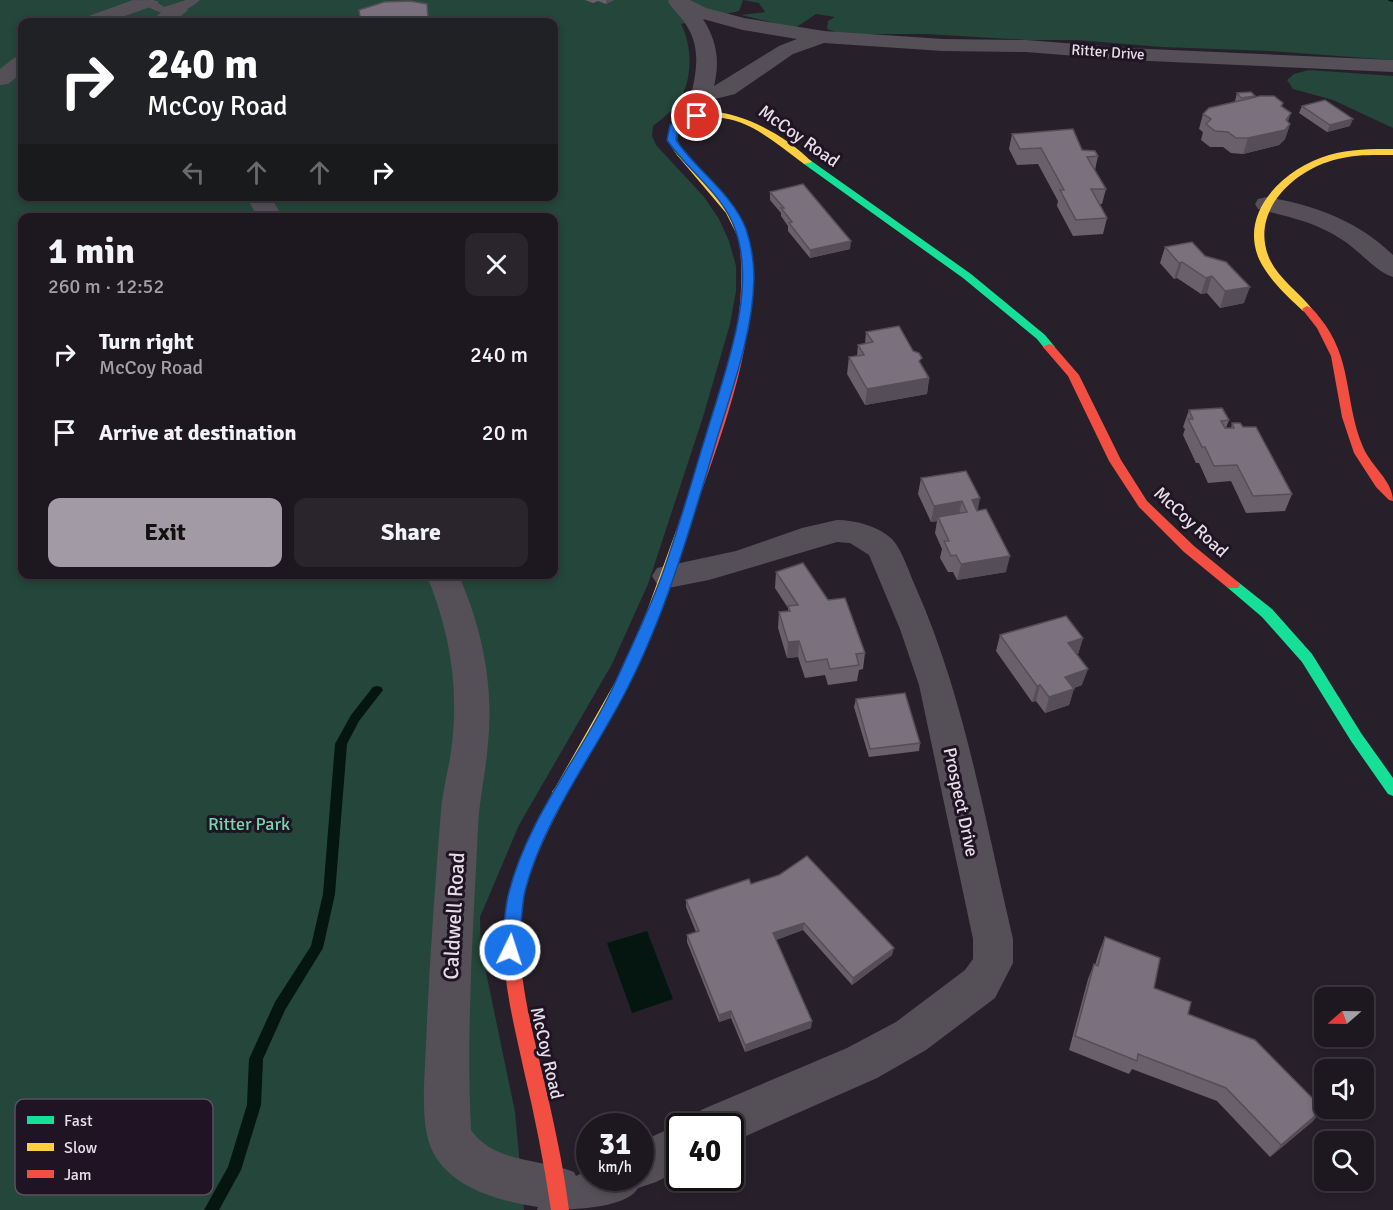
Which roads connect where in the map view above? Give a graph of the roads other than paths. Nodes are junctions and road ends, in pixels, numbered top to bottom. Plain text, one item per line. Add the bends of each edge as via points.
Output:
1 (149, 0) edge
2 (677, 1) edge
3 (178, 11) edge
4 (101, 18) edge
5 (824, 37) junction
6 (18, 66) edge
7 (1393, 66) edge
8 (0, 78) edge
9 (699, 106) junction
10 (1393, 152) edge
11 (1268, 204) junction
12 (1393, 269) edge
13 (1393, 497) edge
14 (668, 576) junction
15 (444, 579) edge
16 (1393, 790) edge
17 (744, 1114) edge
18 (588, 1191) edge
19 (559, 1203) edge

1 - 3 lane via 158,8
1 - 4 street
2 - 5 street, Ritter Drive via 699,12 743,24
2 - 9 street via 706,42 708,63
5 - 7 street, Ritter Drive
5 - 9 street, Ritter Drive via 786,50
6 - 8 street
9 - 14 street, McCoy Road via 673,127 672,140 734,216 745,242 749,280 727,386
9 - 16 street, McCoy Road via 756,126 966,276 1041,337 1073,375 1115,461 1143,504 1289,637 1307,658
10 - 11 street via 1326,158 1290,178
11 - 12 street via 1314,214 1337,225 1358,237
11 - 13 street via 1257,226 1263,256 1333,342 1345,380 1353,436 1374,474
14 - 17 street, Prospect Drive via 734,563 838,531 872,539 882,549 936,684 993,939 993,963 981,984 911,1036 862,1063
14 - 19 street, McCoy Road via 621,687 549,812 517,893 510,964
15 - 19 street, Caldwell Road via 455,602 466,646 471,694 471,735 460,806 450,995 449,1137 457,1152 475,1167
18 - 19 street

